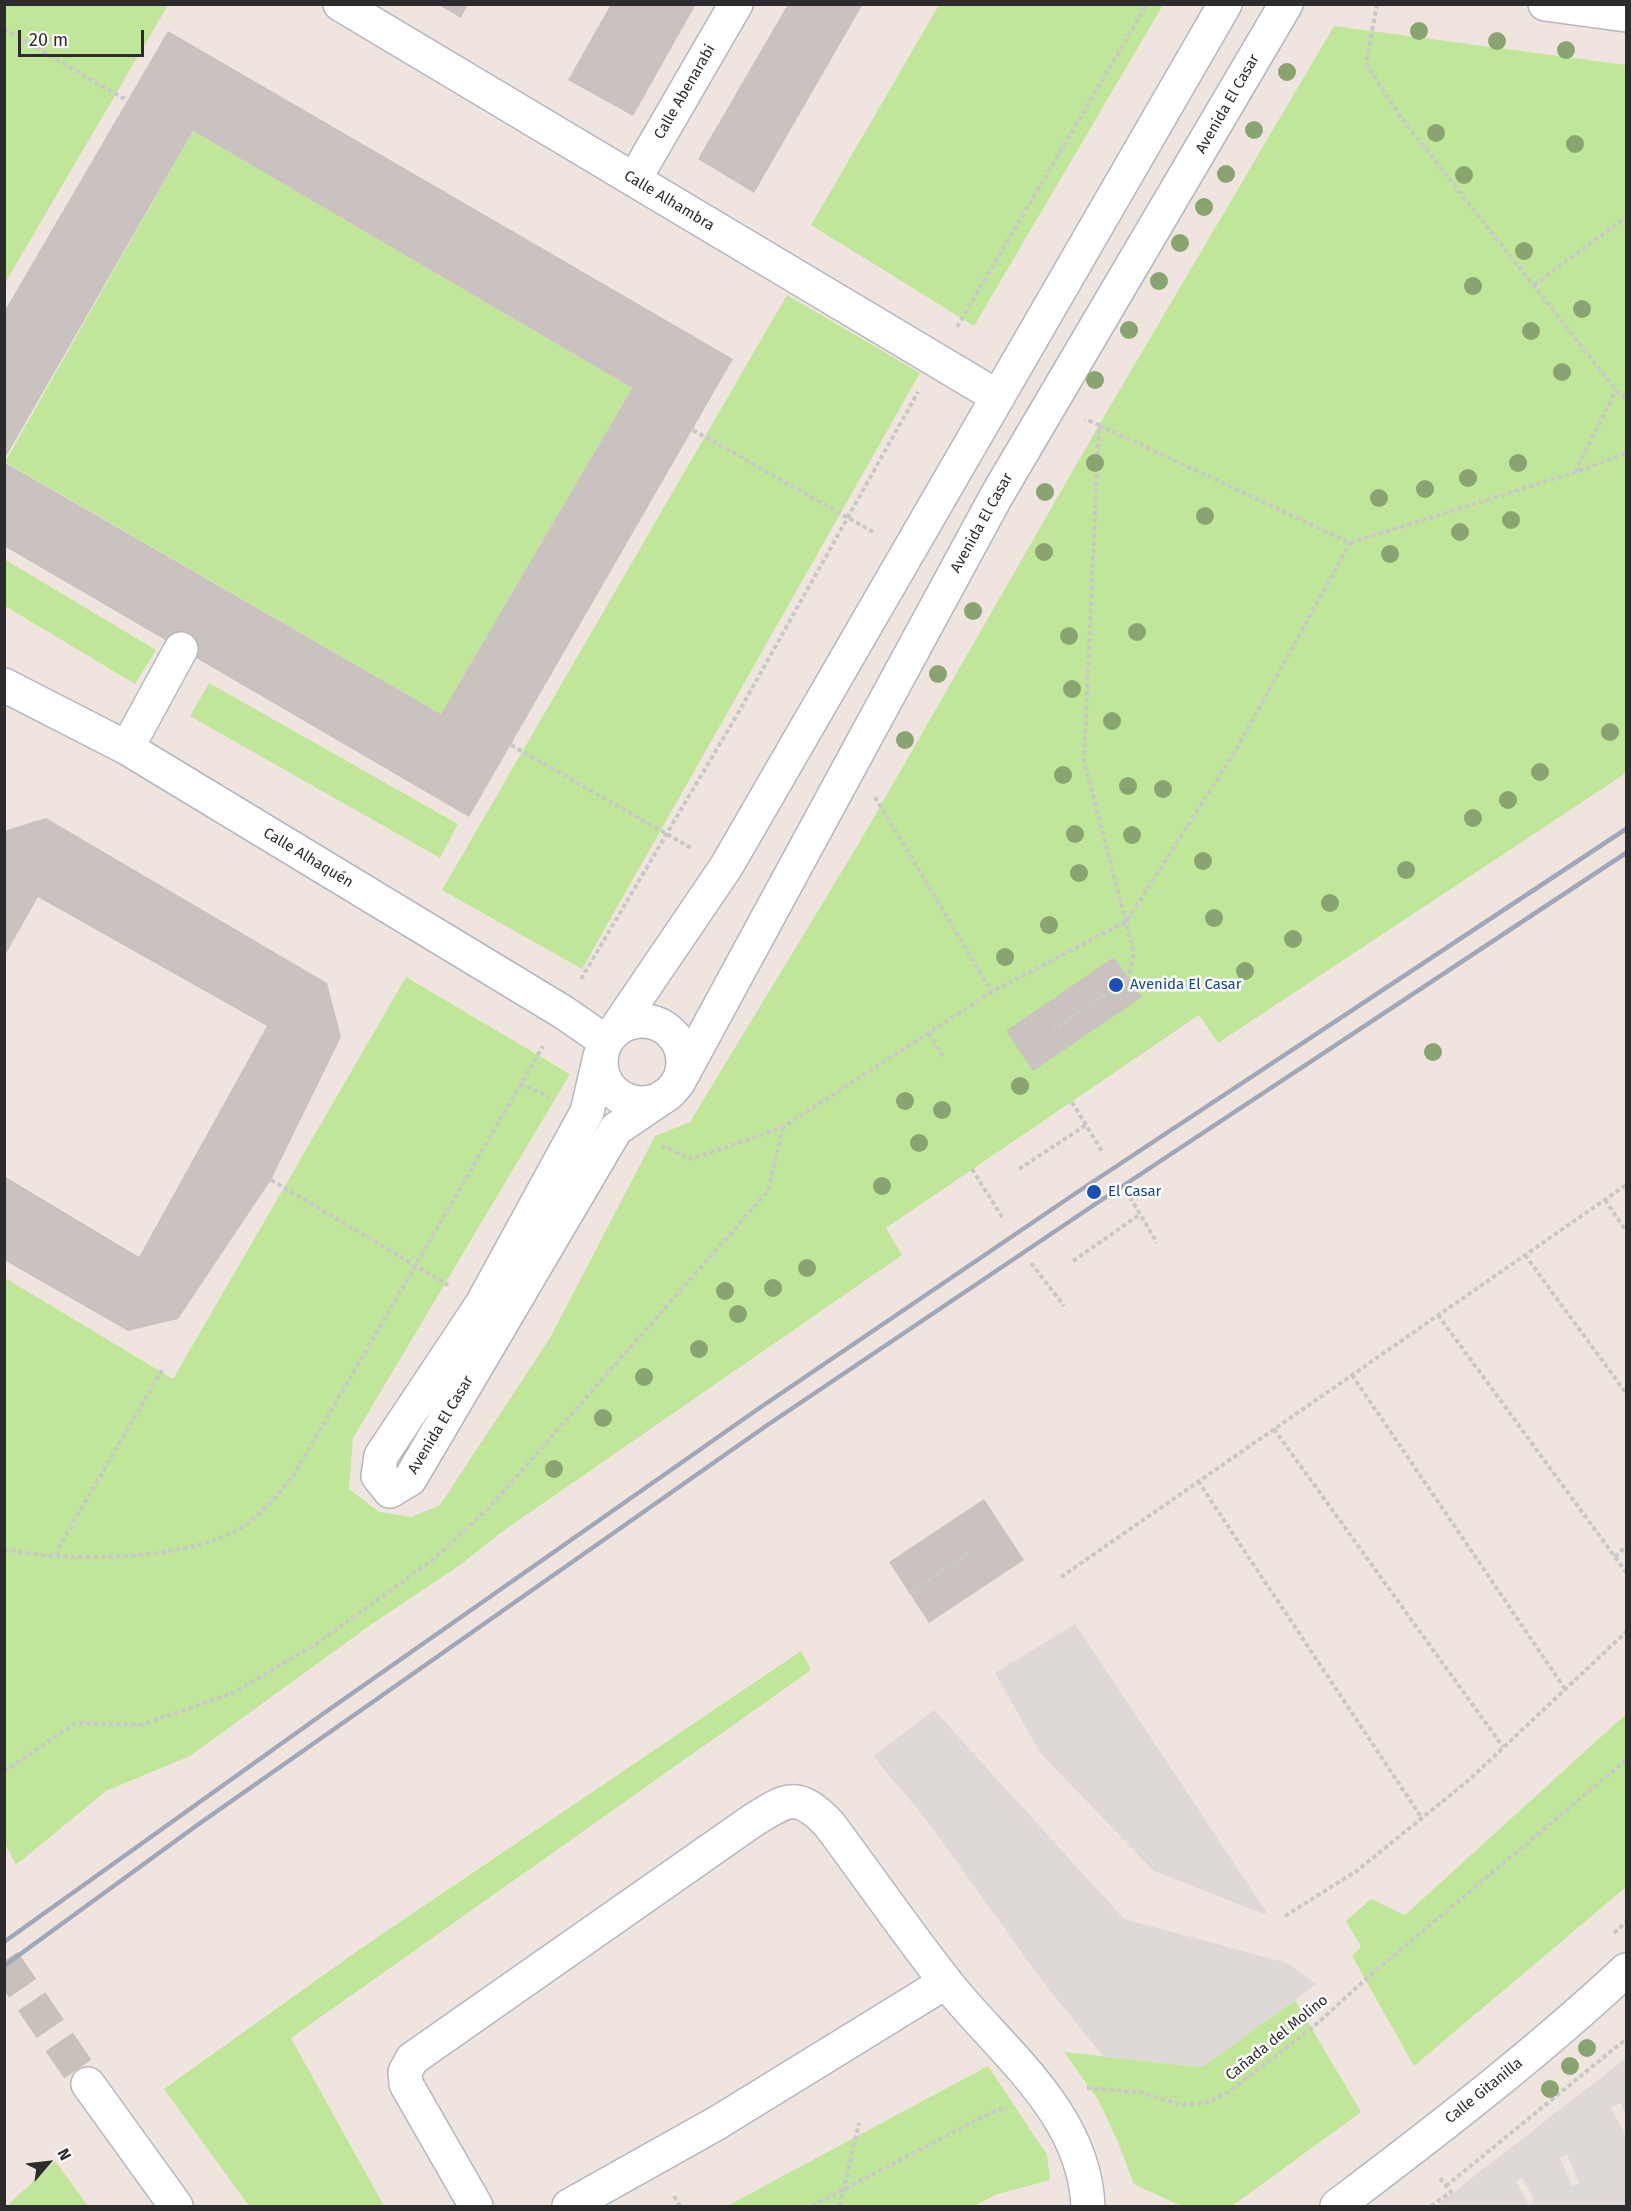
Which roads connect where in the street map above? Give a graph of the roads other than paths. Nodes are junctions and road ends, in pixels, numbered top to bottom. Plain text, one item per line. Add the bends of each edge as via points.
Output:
1 (340, 4) edge
2 (736, 4) edge
3 (1225, 4) edge
4 (1286, 4) edge
5 (1545, 4) edge
6 (1626, 15) edge
7 (634, 180) junction
8 (998, 397) junction
9 (181, 649) dead end
10 (4, 685) edge
11 (127, 748) junction
12 (607, 1042) junction
13 (672, 1089) junction
14 (1626, 1970) edge
15 (946, 1982) junction
16 (88, 2084) tunnel mouth
17 (176, 2206) edge
18 (476, 2206) edge
19 (569, 2206) edge
20 (1088, 2206) edge
21 (1337, 2206) edge

1 - 7 street, Calle Alhambra
2 - 7 street, Calle Abenarabi
3 - 8 street, Avenida El Casar
4 - 13 street, Avenida El Casar via 998,495
5 - 6 street
7 - 8 street, Calle Alhambra
8 - 12 street, Avenida El Casar via 726,867
9 - 11 street
10 - 11 street, Calle Alhaquén
11 - 12 street, Calle Alhaquén
12 - 13 street via 604,1080 620,1098 635,1103 651,1102
12 - 13 street via 631,1022 647,1021 662,1026 675,1037 682,1052 682,1068
12 - 13 street, Avenida El Casar via 587,1112 482,1304 381,1456 378,1476 390,1491 410,1479 616,1129
14 - 21 street, Calle Gitanilla via 1436,2130
15 - 18 street via 829,1824 800,1802 782,1803 412,2060 405,2072 406,2084
15 - 19 street via 717,2123
15 - 20 street via 1047,2098 1078,2155
16 - 17 street

